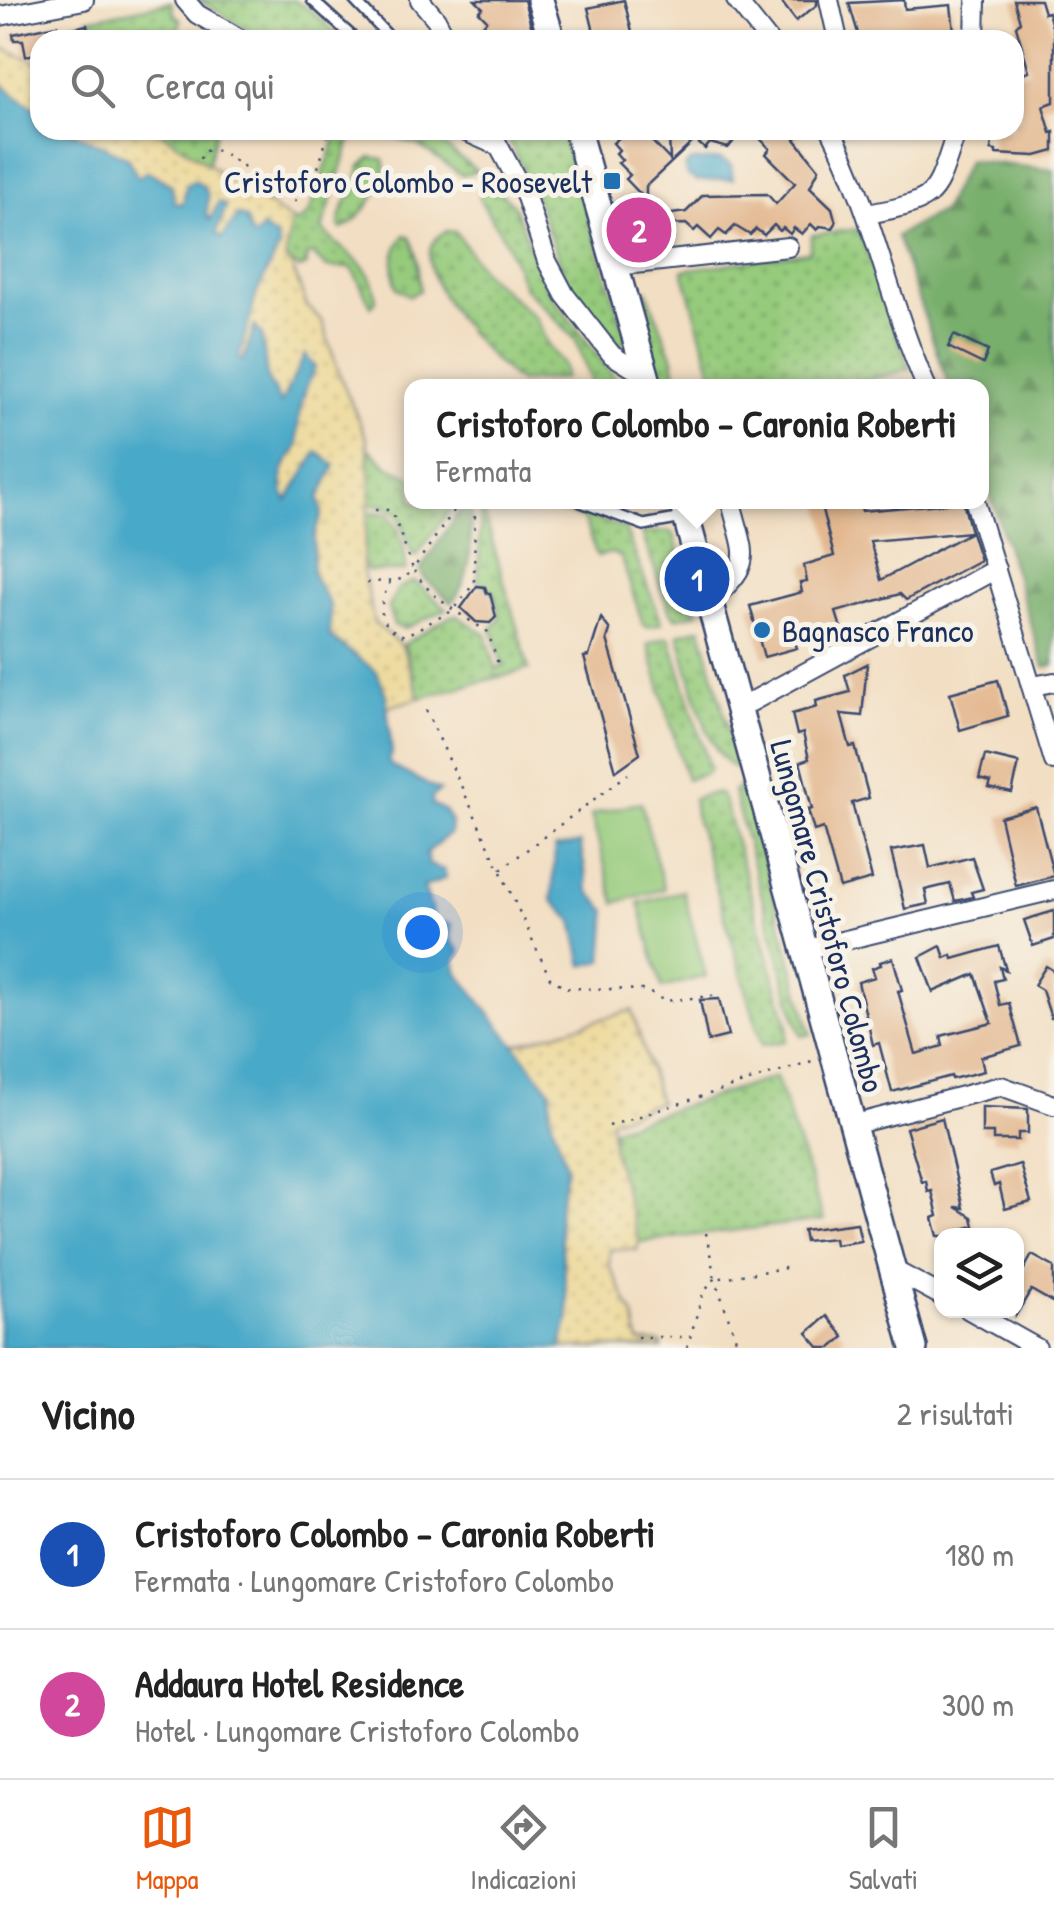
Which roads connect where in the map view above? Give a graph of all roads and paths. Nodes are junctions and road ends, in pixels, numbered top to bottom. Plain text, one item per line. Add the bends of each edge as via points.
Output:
1 (84, 0) edge
2 (185, 0) edge
3 (312, 0) edge
4 (354, 0) edge
5 (420, 0) edge
6 (540, 0) edge
7 (736, 0) edge
8 (830, 0) edge
9 (976, 0) edge
10 (0, 16) edge
11 (225, 30) edge
12 (345, 30) edge
13 (382, 30) edge
14 (442, 30) edge
15 (549, 30) edge
16 (760, 30) edge
17 (836, 30) edge
18 (976, 30) edge
19 (326, 140) edge
20 (495, 140) edge
21 (581, 140) edge
22 (835, 140) edge
23 (954, 140) edge
24 (200, 158) dead end
25 (868, 214) junction
26 (788, 247) dead end
27 (616, 266) junction
28 (644, 379) edge
29 (647, 379) edge
30 (923, 379) edge
31 (455, 509) edge
32 (475, 509) edge
33 (600, 509) edge
34 (684, 509) edge
35 (734, 509) edge
36 (976, 509) edge
37 (368, 510) dead end
38 (414, 569) junction
39 (996, 570) junction
40 (390, 582) junction
41 (368, 584) dead end
42 (709, 602) junction
43 (454, 610) junction
44 (499, 667) dead end
45 (1054, 682) edge
46 (1033, 686) junction
47 (738, 709) junction
48 (426, 710) dead end
49 (1054, 761) edge
50 (628, 774) dead end
51 (500, 870) junction
52 (1054, 890) edge
53 (804, 950) junction
54 (719, 995) dead end
55 (818, 1059) dead end
56 (1054, 1104) edge
57 (852, 1125) junction
58 (609, 1126) dead end
59 (706, 1233) dead end
60 (786, 1268) dead end
61 (892, 1268) junction
62 (714, 1279) junction
63 (934, 1292) edge
64 (983, 1318) edge
65 (637, 1336) dead end
66 (690, 1337) junction
67 (687, 1348) edge
68 (739, 1348) edge
69 (914, 1348) edge
70 (1037, 1348) edge

1 - 10 street
2 - 11 street
3 - 12 lane
4 - 13 lane
5 - 14 street
6 - 15 main road
7 - 16 street
8 - 17 street
9 - 18 street
19 - 24 path via 309,187 295,201 222,152 211,149
20 - 28 street via 526,197 564,295 612,355
21 - 27 main road
22 - 25 street
23 - 25 street via 937,187 925,200
25 - 30 street
26 - 27 street
27 - 29 main road
31 - 38 path
32 - 43 path via 474,583
33 - 34 lane via 644,525
34 - 42 main road, Lungomare Cristoforo Colombo
35 - 42 street via 745,561
36 - 39 street
37 - 38 path via 394,514
38 - 40 path
38 - 43 path
39 - 46 street
39 - 47 street
40 - 41 path
40 - 43 path via 380,611 394,632 404,636
42 - 47 main road, Lungomare Cristoforo Colombo
43 - 44 path via 488,632
45 - 46 street
46 - 49 street
47 - 53 main road, Lungomare Cristoforo Colombo
48 - 51 path
50 - 51 path
51 - 54 path via 550,978 567,988 645,990 665,1001
52 - 53 street
53 - 57 main road, Lungomare Cristoforo Colombo
55 - 58 path
56 - 57 street via 1001,1086
57 - 61 main road, Lungomare Cristoforo Colombo
59 - 62 path
60 - 62 path
61 - 63 street
61 - 69 main road, Lungomare Cristoforo Colombo
62 - 66 path
62 - 68 path
64 - 70 street
65 - 66 path
66 - 67 path

